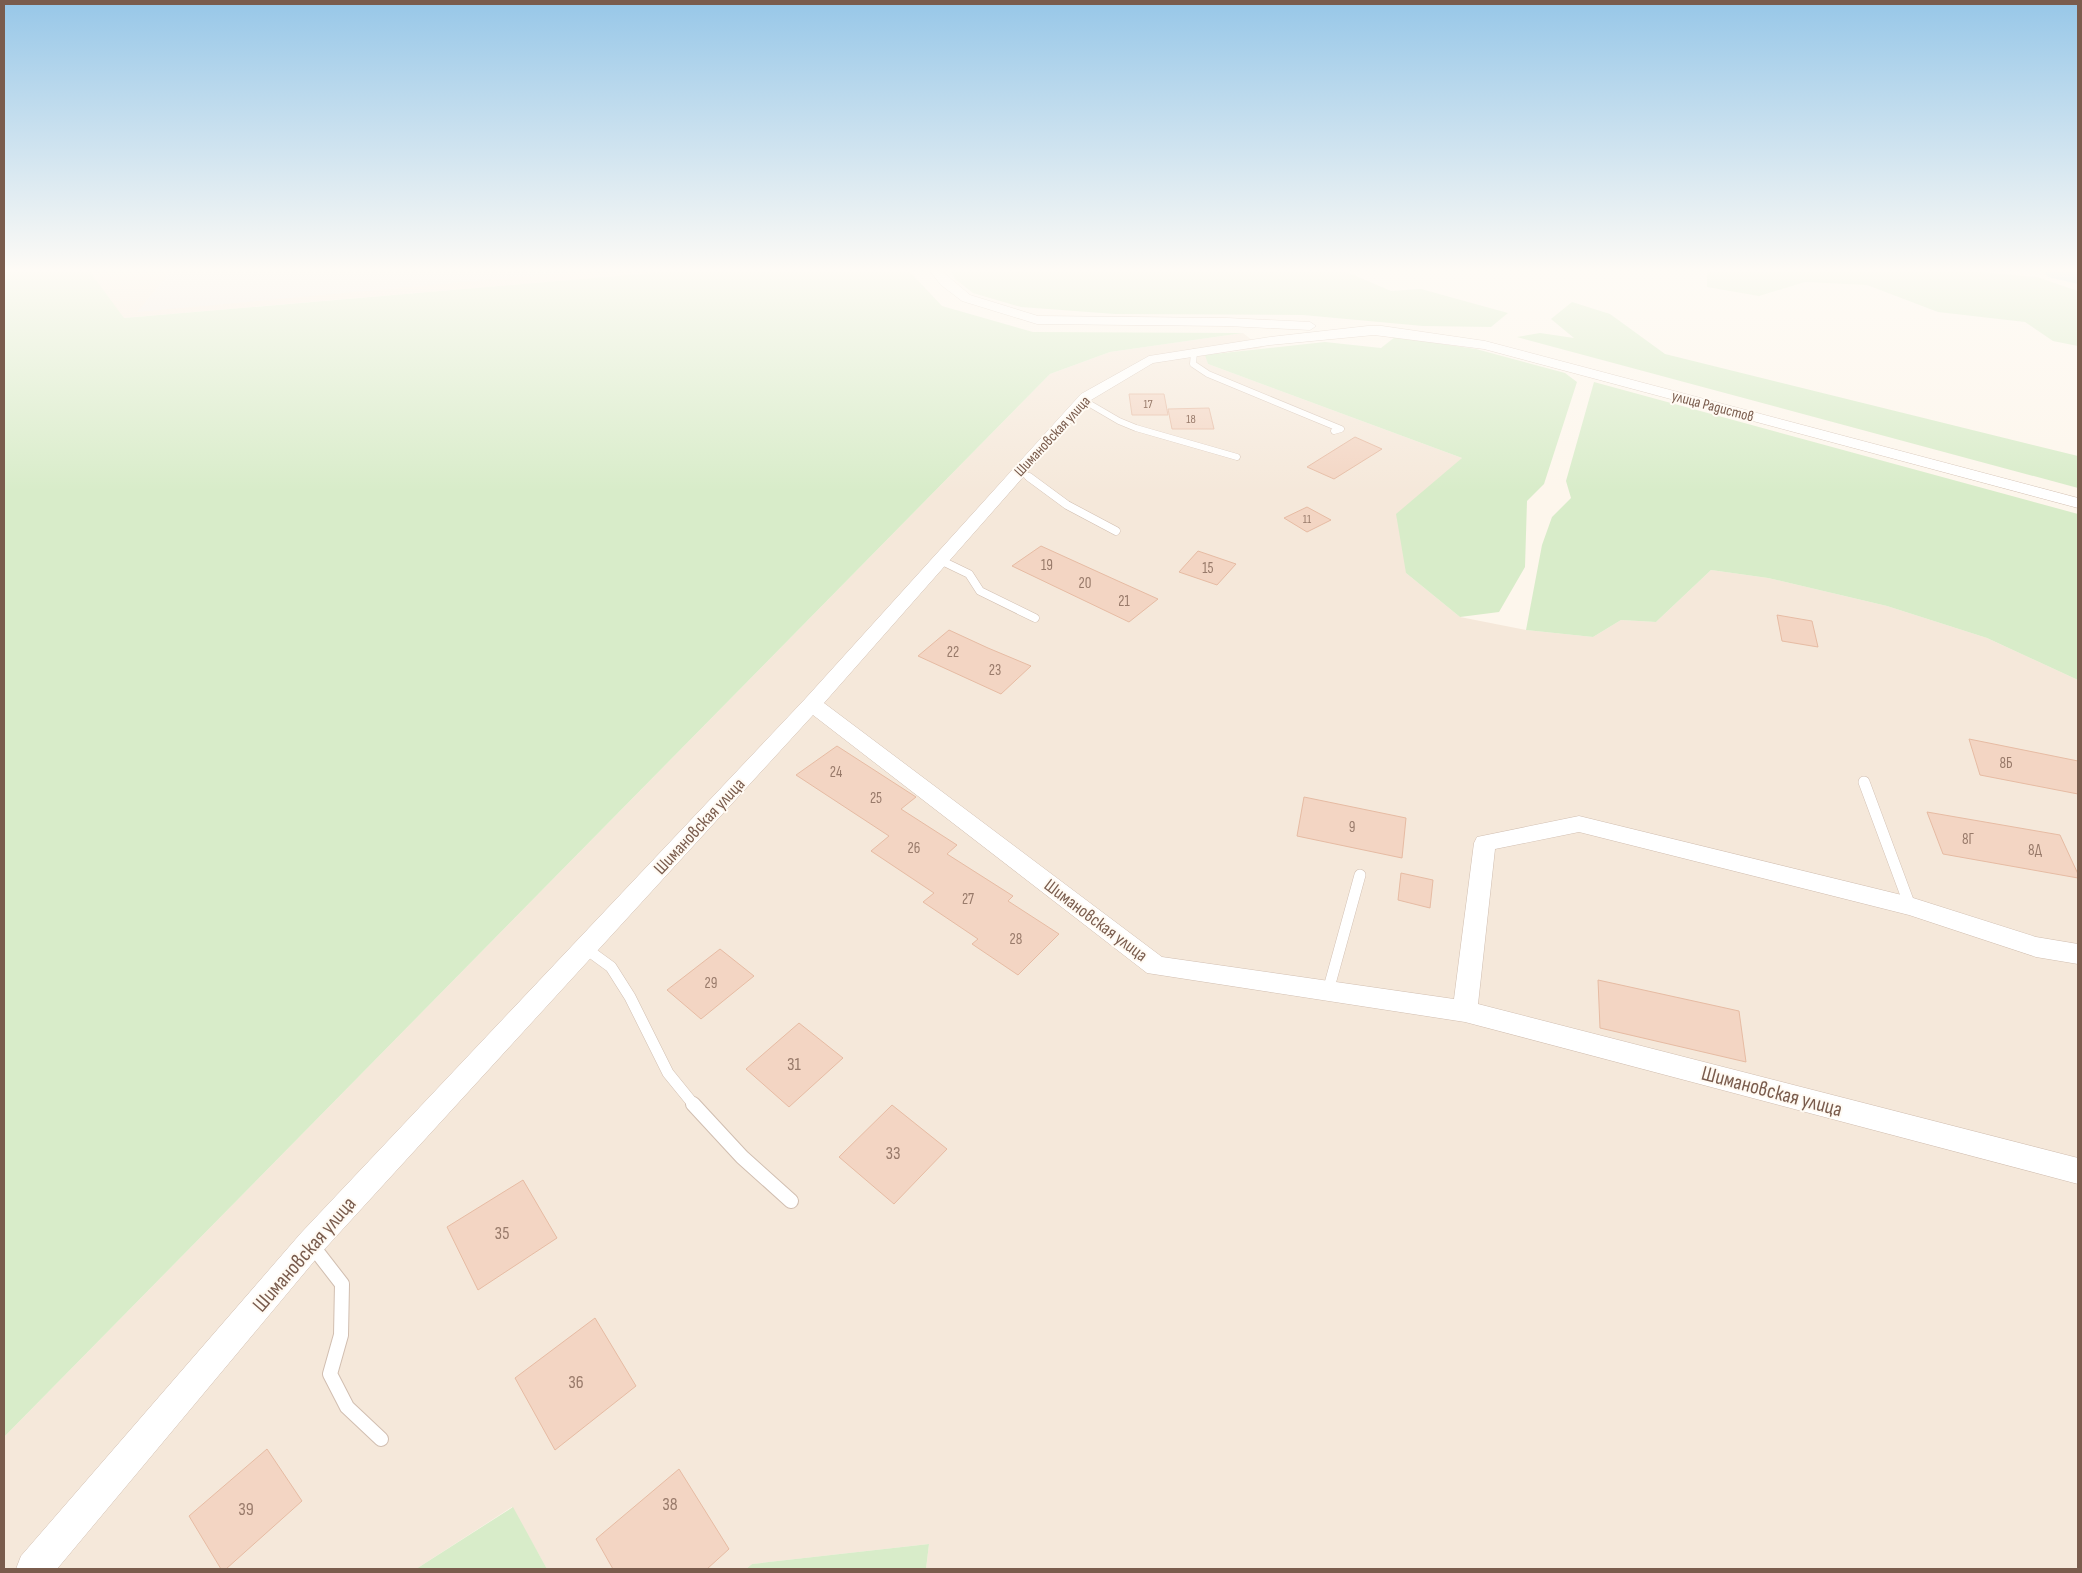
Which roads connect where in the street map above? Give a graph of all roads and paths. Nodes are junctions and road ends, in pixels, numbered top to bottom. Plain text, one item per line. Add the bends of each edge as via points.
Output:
1 (1240, 345) edge
2 (1487, 345) edge
3 (1194, 352) junction
4 (1083, 400) junction
5 (1334, 431) dead end
6 (1237, 457) dead end
7 (1020, 471) junction
8 (2078, 503) edge
9 (1116, 531) dead end
10 (940, 560) junction
11 (1035, 618) dead end
12 (812, 704) junction
13 (1864, 782) dead end
14 (1360, 875) dead end
15 (1910, 906) junction
16 (585, 948) junction
17 (2078, 954) edge
18 (1328, 990) junction
19 (1465, 1011) junction
20 (2078, 1171) edge
21 (791, 1201) dead end
22 (310, 1243) junction
23 (381, 1439) dead end
24 (34, 1569) edge

1 - 3 street, Шимановская улица
2 - 8 street, улица Радистов
3 - 4 street, Шимановская улица via 1149,360
3 - 5 lane via 1193,364 1208,374 1341,429
4 - 6 lane via 1136,428
4 - 7 street, Шимановская улица
7 - 9 lane via 1067,505
7 - 10 street, Шимановская улица
10 - 11 lane via 969,574 980,590
10 - 12 street, Шимановская улица
12 - 16 street, Шимановская улица
12 - 18 street, Шимановская улица via 1156,966
13 - 15 lane
14 - 18 lane
15 - 17 street via 2036,947
15 - 19 street via 1579,824 1485,843
16 - 21 lane via 611,967 630,997 668,1073 696,1108 742,1158
16 - 22 street, Шимановская улица
18 - 19 street, Шимановская улица
19 - 20 street, Шимановская улица
22 - 23 lane via 342,1284 341,1335 330,1374 347,1407
22 - 24 street, Шимановская улица

